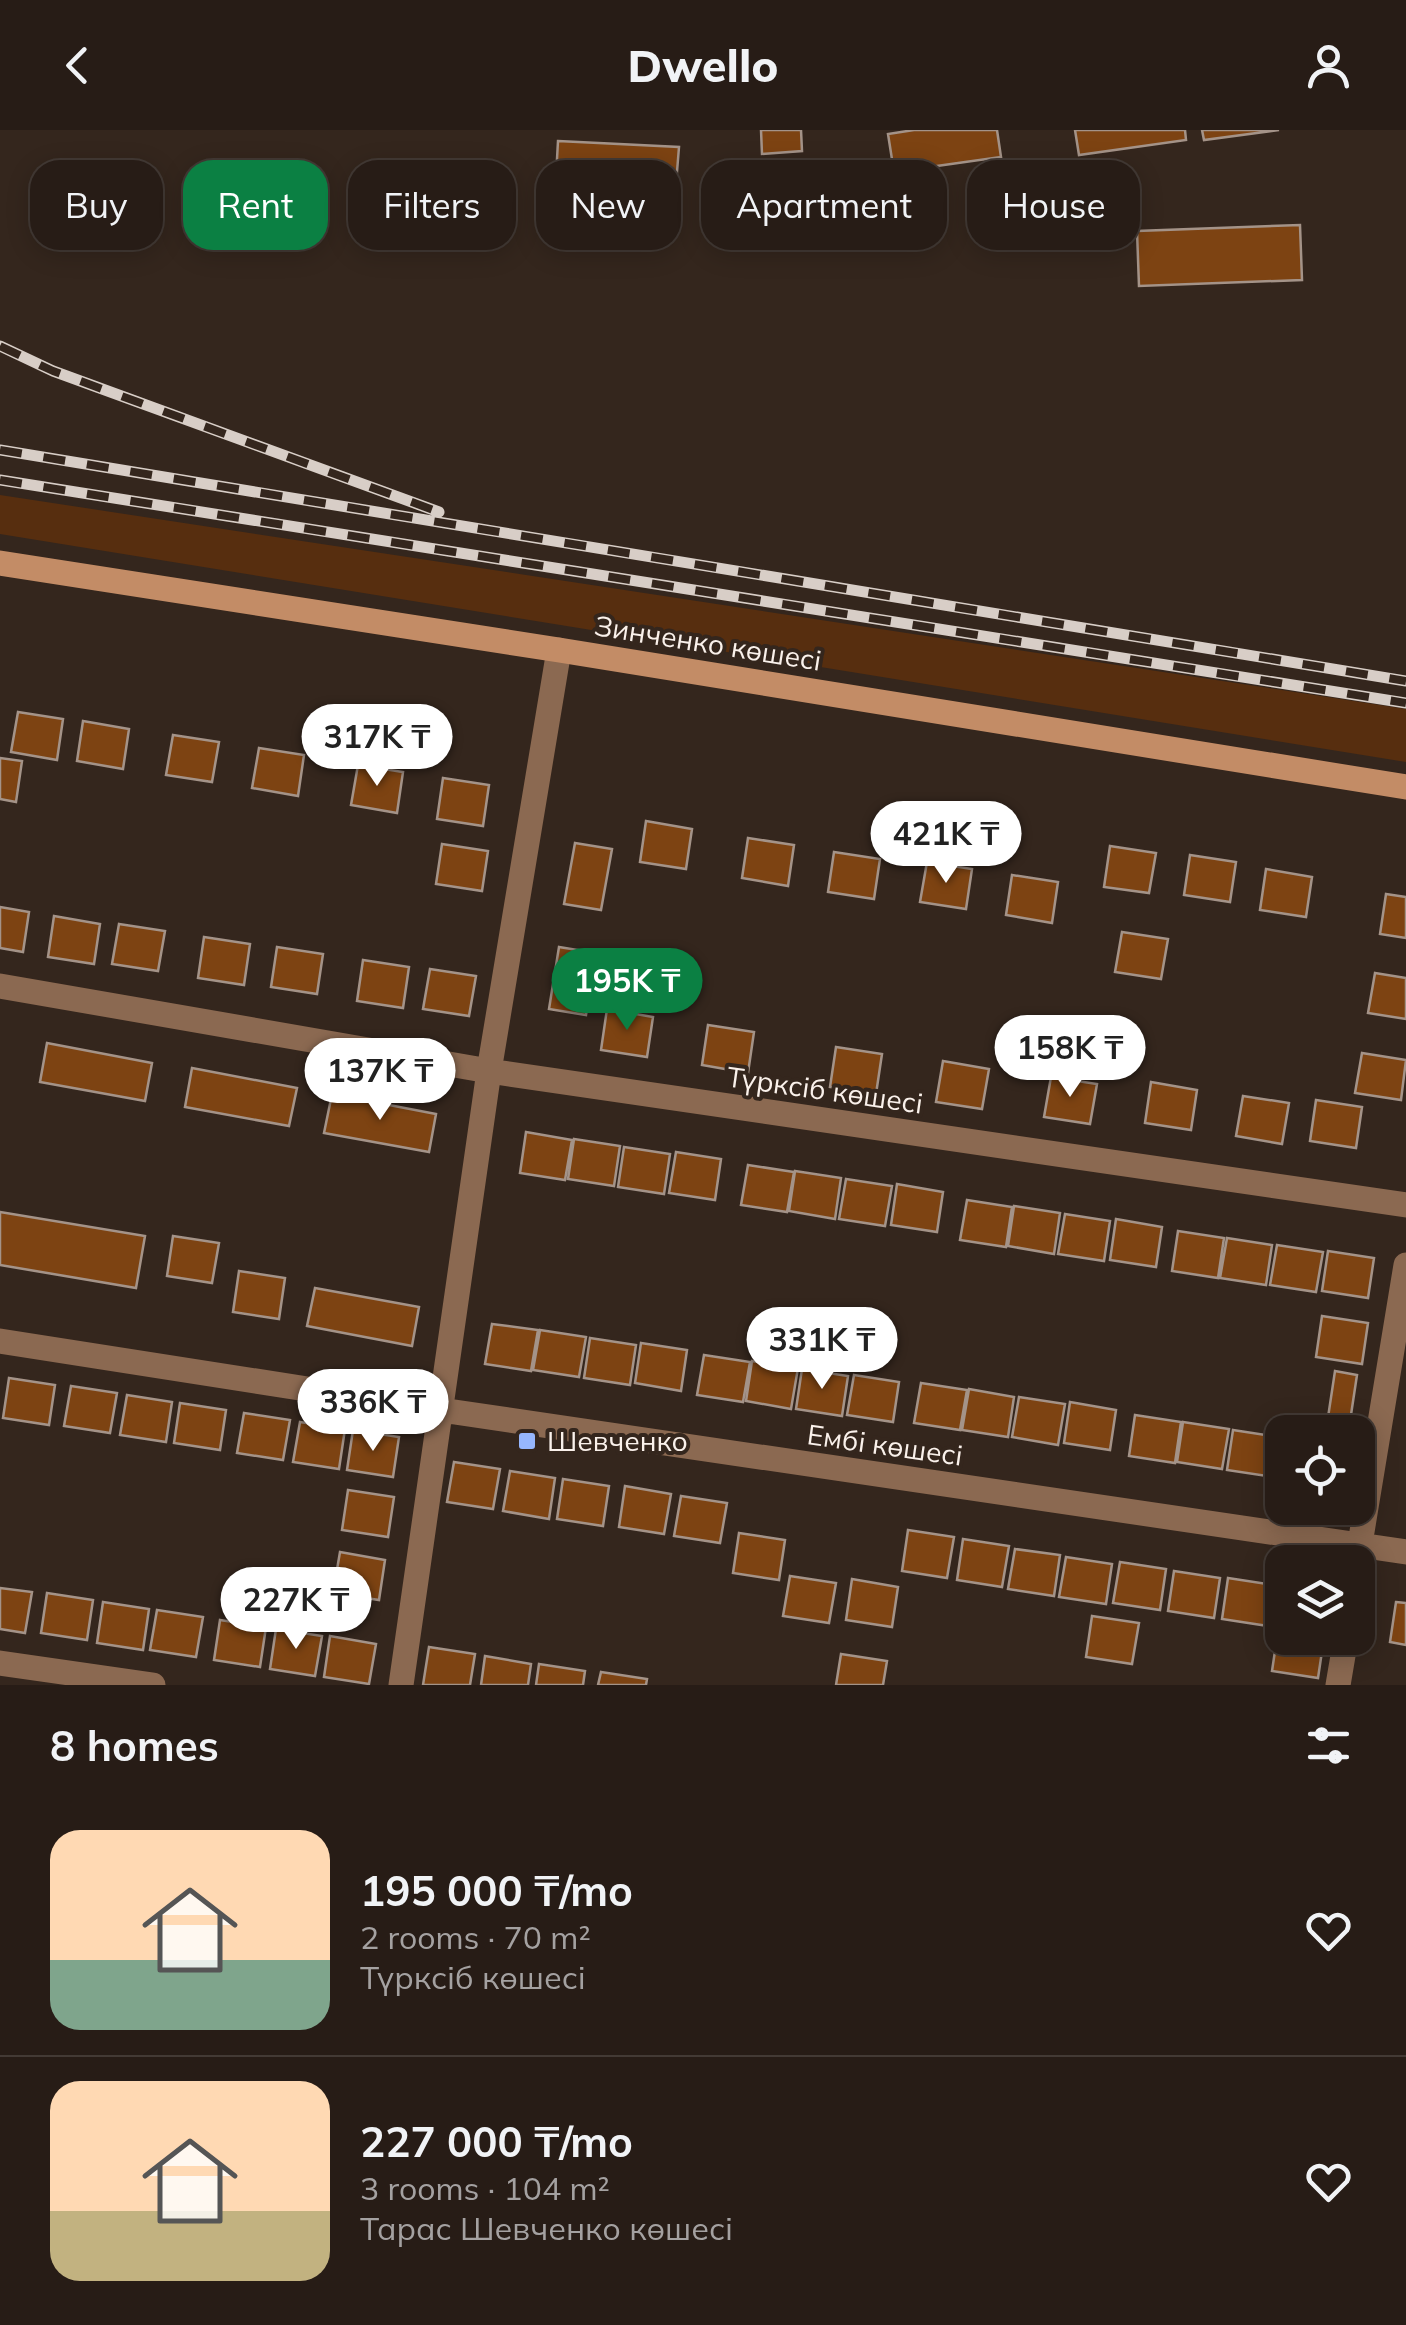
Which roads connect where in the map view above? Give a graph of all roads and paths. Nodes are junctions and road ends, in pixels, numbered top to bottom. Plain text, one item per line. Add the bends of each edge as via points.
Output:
1 (0, 563) edge
2 (560, 650) junction
3 (1406, 787) edge
4 (0, 986) edge
5 (488, 1071) junction
6 (1406, 1205) edge
7 (1406, 1264) edge
8 (0, 1340) edge
9 (441, 1410) junction
10 (1308, 1545) edge
11 (1360, 1545) edge
12 (1406, 1552) edge
13 (1375, 1553) edge
14 (1343, 1655) edge
15 (0, 1663) edge
16 (152, 1685) edge
17 (401, 1685) edge
18 (1338, 1685) edge

1 - 2 main road, Зинченко көшесі
2 - 3 main road, Зинченко көшесі
2 - 5 street
4 - 5 street, Түрксіб көшесі
5 - 6 street, Түрксіб көшесі
5 - 9 street
7 - 11 street
8 - 9 street, Ембі көшесі
9 - 10 street, Ембі көшесі
9 - 17 street
12 - 13 street, Ембі көшесі
14 - 18 street
15 - 16 street

